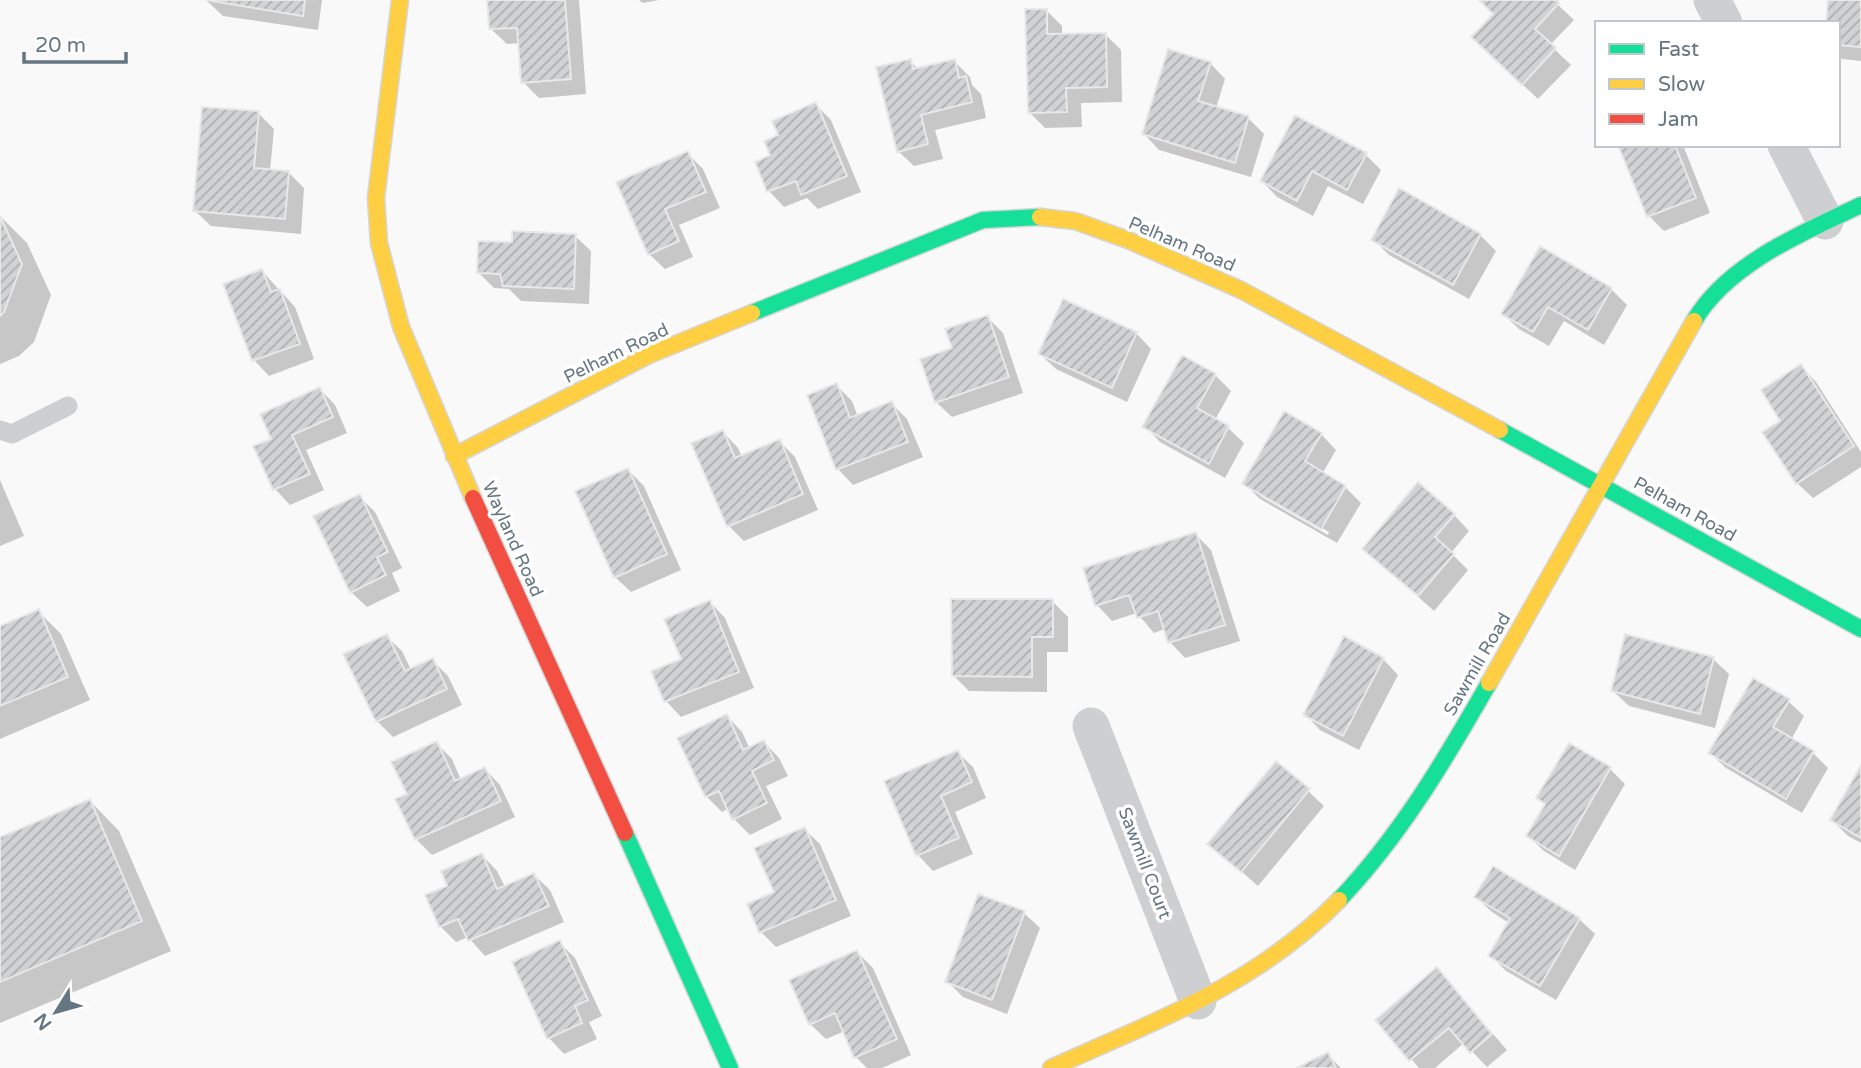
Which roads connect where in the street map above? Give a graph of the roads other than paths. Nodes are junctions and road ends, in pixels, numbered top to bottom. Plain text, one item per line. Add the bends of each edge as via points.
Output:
1 (400, 0) edge
2 (1712, 0) edge
3 (1723, 21) edge
4 (1787, 147) edge
5 (1861, 205) edge
6 (1825, 221) junction
7 (68, 406) dead end
8 (0, 430) edge
9 (454, 456) junction
10 (1601, 484) junction
11 (1861, 628) edge
12 (1091, 726) dead end
13 (1198, 1001) junction
14 (730, 1068) edge
15 (1051, 1068) edge

1 - 9 street, Wayland Road via 376,198 379,243 401,327
2 - 3 street
4 - 6 street
5 - 6 street, Sawmill Road
6 - 10 street, Sawmill Road via 1781,243 1731,278 1698,314
7 - 8 lane via 12,434
9 - 10 street, Pelham Road via 649,355 984,220 1031,216 1075,221 1241,290
9 - 14 street, Wayland Road
10 - 11 street, Pelham Road
10 - 13 street, Sawmill Road via 1437,774 1380,852 1331,908 1281,952
12 - 13 street, Sawmill Court
13 - 15 street, Sawmill Road

